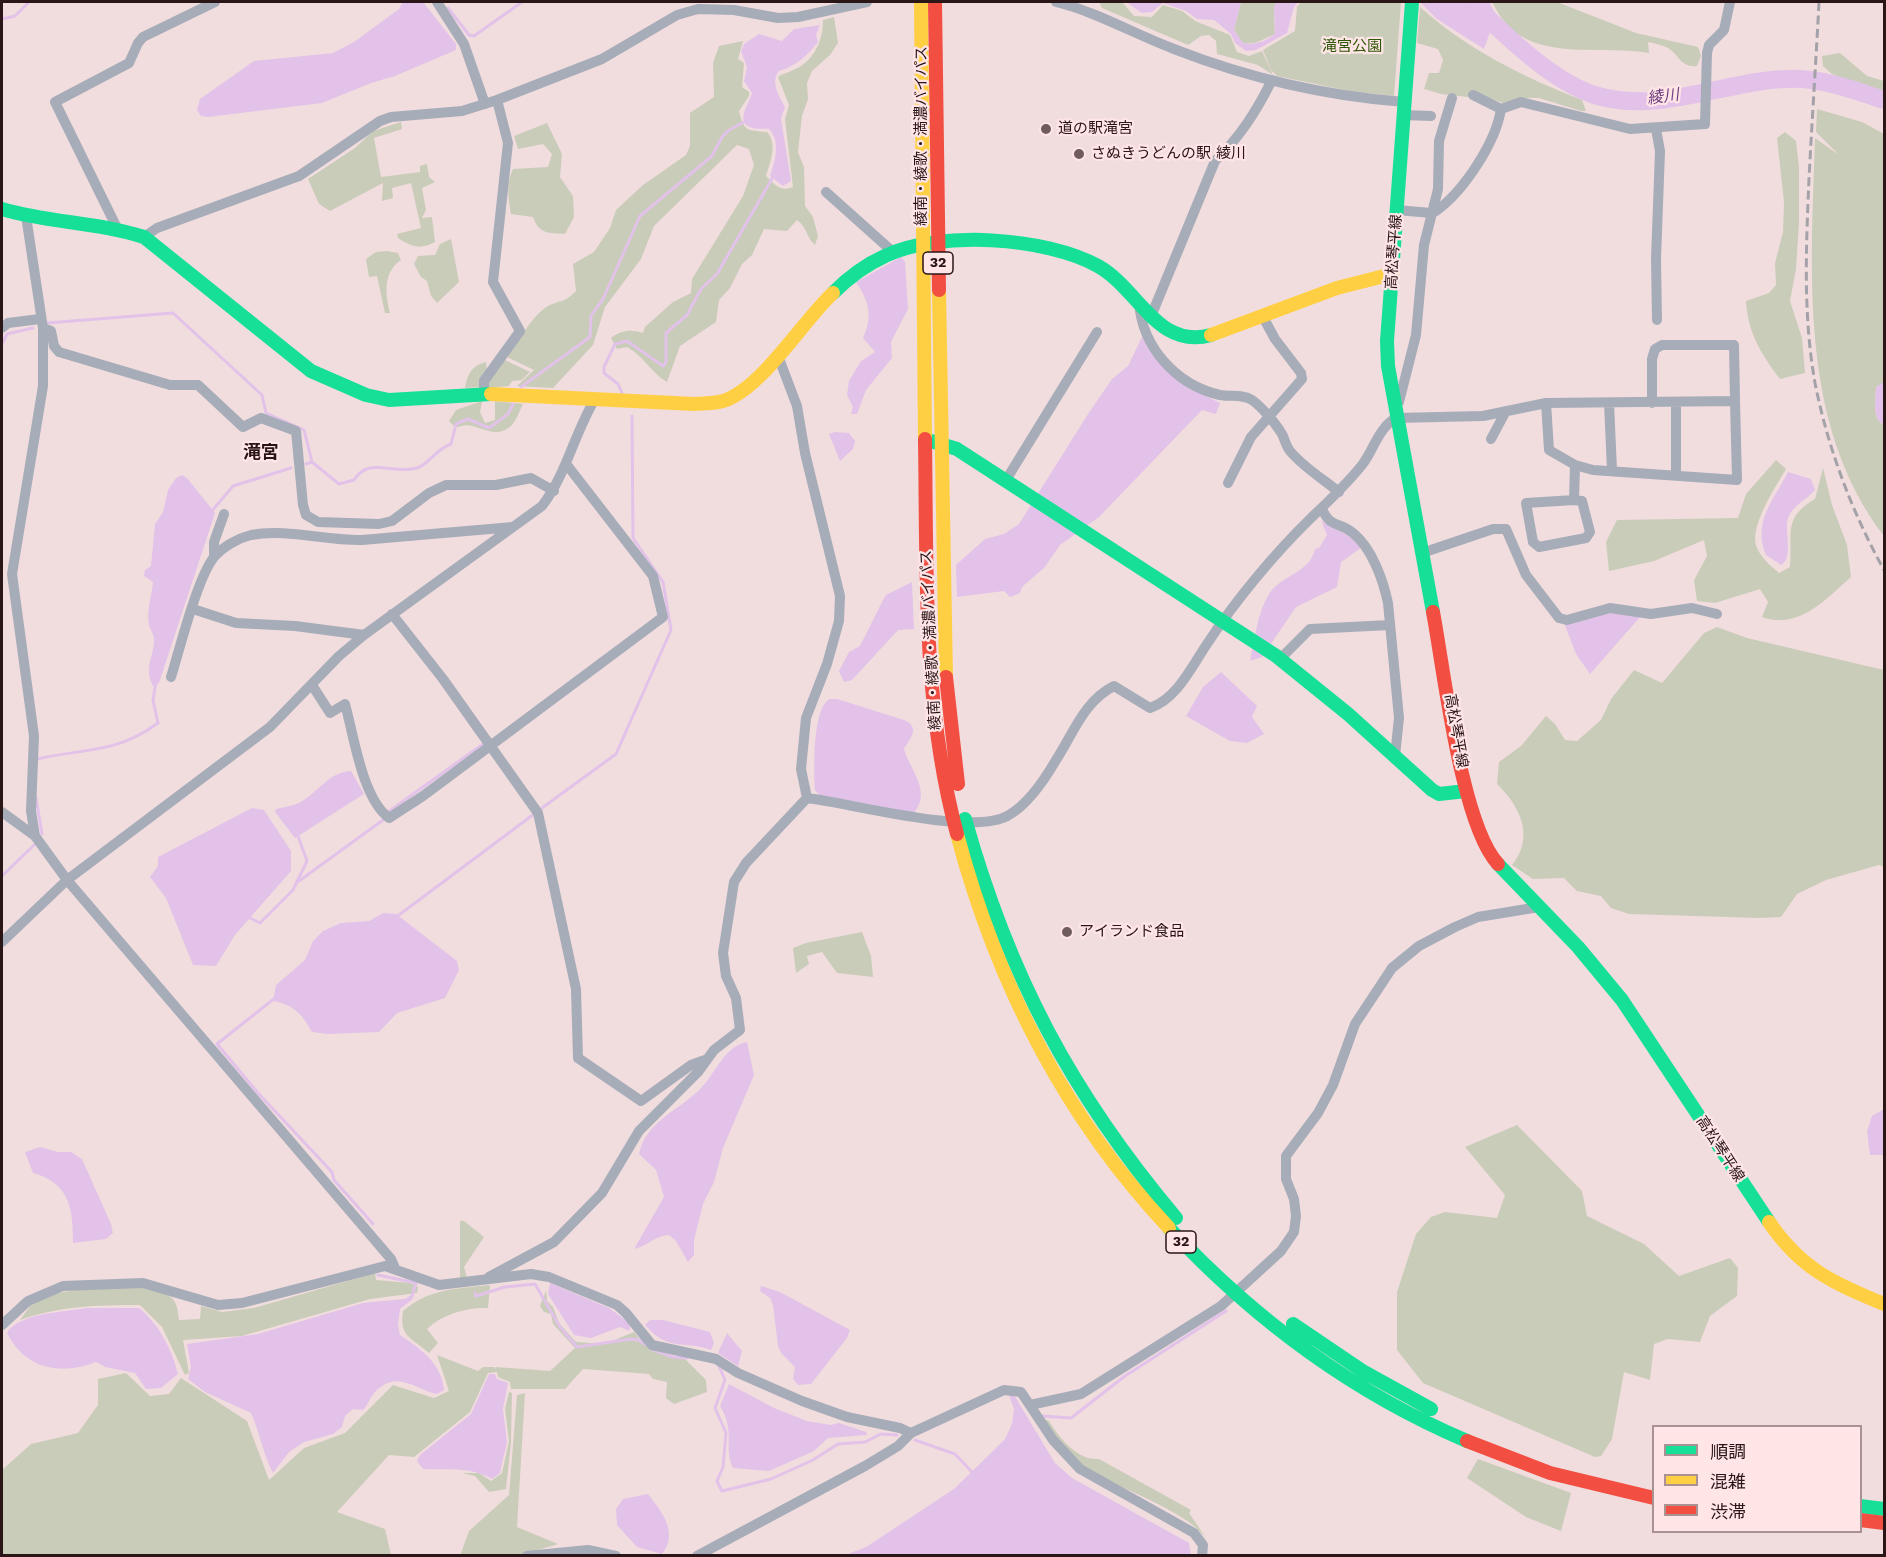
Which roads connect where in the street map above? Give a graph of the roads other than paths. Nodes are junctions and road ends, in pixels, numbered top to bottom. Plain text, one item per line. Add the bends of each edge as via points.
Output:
1 (215, 2) edge
2 (437, 2) edge
3 (867, 2) edge
4 (1056, 2) edge
5 (1412, 2) edge
6 (1730, 2) edge
7 (928, 3) edge
8 (1272, 80) junction
9 (1473, 95) dead end
10 (1452, 98) dead end
11 (497, 100) junction
12 (485, 104) junction
13 (1404, 109) junction
14 (1501, 109) junction
15 (1431, 116) dead end
16 (1656, 129) junction
17 (826, 192) dead end
18 (1397, 210) junction
19 (4, 211) edge
20 (1431, 213) junction
21 (26, 216) junction
22 (117, 228) junction
23 (144, 237) junction
24 (930, 244) junction
25 (893, 252) junction
26 (1392, 274) junction
27 (1139, 302) junction
28 (1152, 314) junction
29 (1263, 316) junction
30 (1658, 320) dead end
31 (41, 323) junction
32 (2, 328) edge
33 (1097, 332) dead end
34 (778, 356) junction
35 (484, 394) junction
36 (595, 399) junction
37 (1735, 401) junction
38 (1676, 402) junction
39 (1652, 403) junction
40 (1546, 404) junction
41 (1609, 404) junction
42 (1506, 411) junction
43 (1395, 413) junction
44 (1269, 418) junction
45 (1491, 439) dead end
46 (925, 441) junction
47 (940, 442) junction
48 (567, 465) junction
49 (1575, 465) junction
50 (1612, 470) junction
51 (1676, 475) junction
52 (1006, 480) junction
53 (1228, 483) dead end
54 (554, 491) junction
55 (1339, 492) junction
56 (1574, 500) junction
57 (1322, 509) junction
58 (224, 514) dead end
59 (514, 527) junction
60 (1422, 553) junction
61 (214, 556) junction
62 (193, 609) junction
63 (392, 614) junction
64 (1717, 614) dead end
65 (1224, 621) junction
66 (1390, 625) junction
67 (364, 635) junction
68 (1277, 657) junction
69 (171, 677) dead end
70 (312, 685) junction
71 (490, 746) junction
72 (1395, 756) junction
73 (1466, 791) junction
74 (807, 798) junction
75 (2, 812) edge
76 (959, 821) junction
77 (35, 836) junction
78 (67, 880) junction
79 (1539, 907) junction
80 (2, 942) edge
81 (705, 1060) junction
82 (395, 1268) junction
83 (483, 1280) junction
84 (1239, 1289) junction
85 (1884, 1304) edge
86 (2, 1325) edge
87 (1030, 1405) junction
88 (911, 1433) junction
89 (1652, 1485) edge
90 (1652, 1498) edge
91 (1862, 1506) edge
92 (1884, 1509) edge
93 (1862, 1520) edge
94 (1884, 1523) edge
95 (527, 1556) edge
96 (616, 1556) edge
97 (697, 1556) edge
98 (1202, 1556) edge

1 - 22 street via 143,37 129,63 55,102
2 - 12 street via 464,44
3 - 11 street via 788,17 698,9 677,15 602,59
4 - 8 street via 1177,51
5 - 13 main road, 高松琴平線
6 - 16 street via 1724,30 1709,45 1707,53 1705,124 1675,124
7 - 24 main road, 綾南・綾歌・満濃バイパス / 32
8 - 13 street
8 - 28 street via 1241,133 1215,161
9 - 14 street
10 - 20 street via 1439,141 1438,189
11 - 12 street
11 - 35 street via 508,143 493,282 520,331 484,381
12 - 23 street via 462,111 380,121 299,176 158,228
13 - 15 street
13 - 18 main road, 高松琴平線
14 - 16 street via 1521,102 1630,129
14 - 20 street via 1499,122 1474,168 1443,206
16 - 30 street via 1660,151 1656,235
17 - 25 street
18 - 20 street
18 - 26 main road, 高松琴平線
19 - 21 main road
20 - 43 street via 1412,361
21 - 22 main road
21 - 31 street
22 - 23 main road
23 - 35 main road via 311,371 336,384 389,399
24 - 25 main road
24 - 27 main road via 1041,246 1108,272
24 - 46 main road, 綾南・綾歌・満濃バイパス / 32
24 - 47 main road, 綾南・綾歌・満濃バイパス / 32
25 - 34 main road via 864,266 842,283
26 - 29 main road
26 - 43 main road, 高松琴平線 via 1387,354
27 - 28 main road
27 - 44 street via 1140,323 1152,348 1168,367 1200,388 1251,400
28 - 29 main road via 1174,335 1188,338 1215,334
29 - 44 street via 1302,379
31 - 32 street via 8,323
31 - 54 street via 51,331 59,352 170,385 198,385 243,427 261,418 296,431 303,505 306,515 318,522 392,521 446,485 496,485 531,478
31 - 77 street via 43,386 12,574 34,736 31,811
33 - 52 street
34 - 36 main road via 739,394 721,402
34 - 74 street via 797,406 840,596 839,621 806,718 801,769
35 - 36 main road
36 - 48 street
37 - 38 street
37 - 39 street via 1734,345 1662,345 1655,349 1652,359
37 - 51 street via 1737,480
38 - 39 street
38 - 51 street
39 - 41 street
40 - 41 street
40 - 42 street
40 - 49 street via 1549,450
41 - 50 street
42 - 43 street via 1464,418
42 - 45 street
43 - 55 street via 1364,463
43 - 60 main road, 高松琴平線
44 - 53 street via 1251,437
44 - 55 street via 1296,458
46 - 47 main road
46 - 76 main road, 綾南・綾歌・満濃バイパス / 32 via 933,714
47 - 52 main road
47 - 76 main road, 綾南・綾歌・満濃バイパス / 32 via 946,687
48 - 54 street
48 - 71 street via 653,576 663,617
49 - 50 street
49 - 56 street
50 - 51 street
52 - 65 main road
54 - 59 street via 542,506
55 - 57 street
56 - 56 street via 1582,501 1585,508 1590,532 1586,538 1539,547 1533,542 1526,503
57 - 65 street
57 - 66 street via 1326,519 1347,528 1365,545 1384,586
58 - 61 street via 213,542
59 - 61 street via 338,541 250,535
59 - 63 street
60 - 64 street via 1493,529 1506,529 1526,575 1560,618 1566,620 1610,608 1652,614 1692,608
60 - 73 main road, 高松琴平線
61 - 62 street via 200,583
62 - 67 street via 236,623
62 - 69 street
63 - 67 street
63 - 71 street
65 - 68 main road
65 - 76 street via 1178,687 1156,705 1144,706 1114,686 1102,692 1072,730 1049,772 1008,817 981,823
66 - 68 street via 1310,629
66 - 72 street via 1399,718
67 - 70 street
68 - 72 main road
70 - 71 street via 330,713 345,704 368,788 380,812 388,818
70 - 78 street via 270,727
71 - 81 street via 540,818 576,989 578,1058 641,1101 691,1065
72 - 73 main road via 1438,794
73 - 79 main road, 高松琴平線 via 1494,859
74 - 76 street
74 - 81 street via 746,863 734,882 723,953 740,1030
75 - 77 street
76 - 84 main road, 綾南・綾歌・満濃バイパス / 32 via 966,874 1005,982 1061,1090 1132,1189
77 - 78 street
78 - 80 street
78 - 82 street via 384,1250
79 - 84 street via 1478,917 1419,946 1392,968 1355,1024 1333,1085 1318,1113 1286,1156 1286,1179 1296,1216 1294,1232 1281,1251
79 - 85 main road, 高松琴平線 via 1622,1000 1786,1247 1806,1266 1832,1282
81 - 83 street via 639,1131 602,1193 554,1242
82 - 83 street via 439,1285
82 - 86 street via 361,1270 242,1303 218,1305 142,1283 63,1286 28,1301
83 - 88 street via 531,1274 558,1281 617,1305 652,1345 716,1359 802,1401
84 - 87 street via 1221,1306 1081,1394
84 - 89 main road, 綾南・綾歌・満濃バイパス / 32 via 1338,1356 1448,1418 1563,1463
84 - 90 main road, 綾南・綾歌・満濃バイパス / 32 via 1330,1367 1442,1430 1557,1474
87 - 88 street via 1021,1392 1004,1390
87 - 98 street via 1074,1464 1194,1533 1203,1545
88 - 97 street via 865,1466
91 - 92 main road
93 - 94 main road
95 - 96 street via 588,1550

